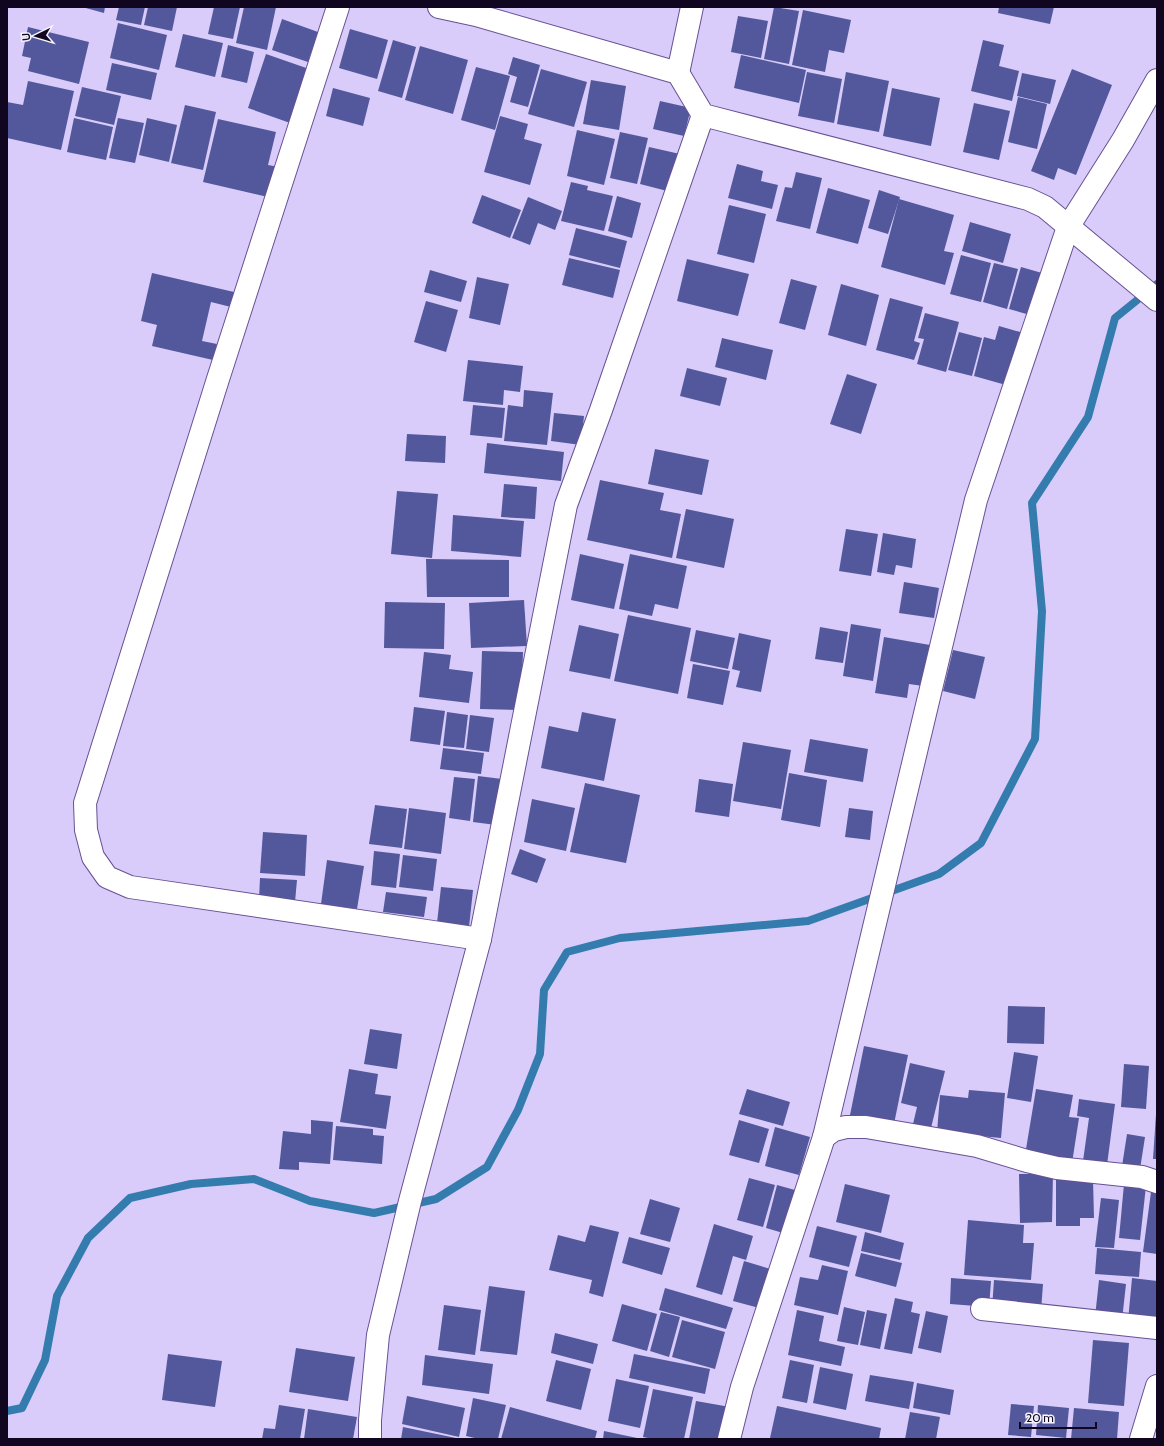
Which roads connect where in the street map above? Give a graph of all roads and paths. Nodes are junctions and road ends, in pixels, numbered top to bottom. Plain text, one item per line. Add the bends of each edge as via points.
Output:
1 (338, 7) edge
2 (439, 7) edge
3 (692, 7) edge
4 (678, 73) junction
5 (1157, 80) edge
6 (703, 114) junction
7 (1068, 227) junction
8 (1157, 300) edge
9 (480, 939) junction
10 (824, 1137) junction
11 (1157, 1182) edge
12 (982, 1309) dead end
13 (1157, 1328) edge
14 (1157, 1386) edge
15 (370, 1439) edge
16 (729, 1439) edge
17 (1141, 1439) edge

1 - 9 street via 85,803 86,830 93,857 107,877 130,887
2 - 4 street via 476,15
3 - 4 street
4 - 6 street
5 - 7 street
6 - 7 street via 1028,199 1045,207
6 - 9 street via 566,505
7 - 8 street
7 - 10 street via 976,500
9 - 15 street via 410,1201 378,1335
10 - 11 street via 834,1130 846,1127 866,1127 977,1146 1057,1168 1142,1177
10 - 16 street via 742,1387
12 - 13 street
14 - 17 street

